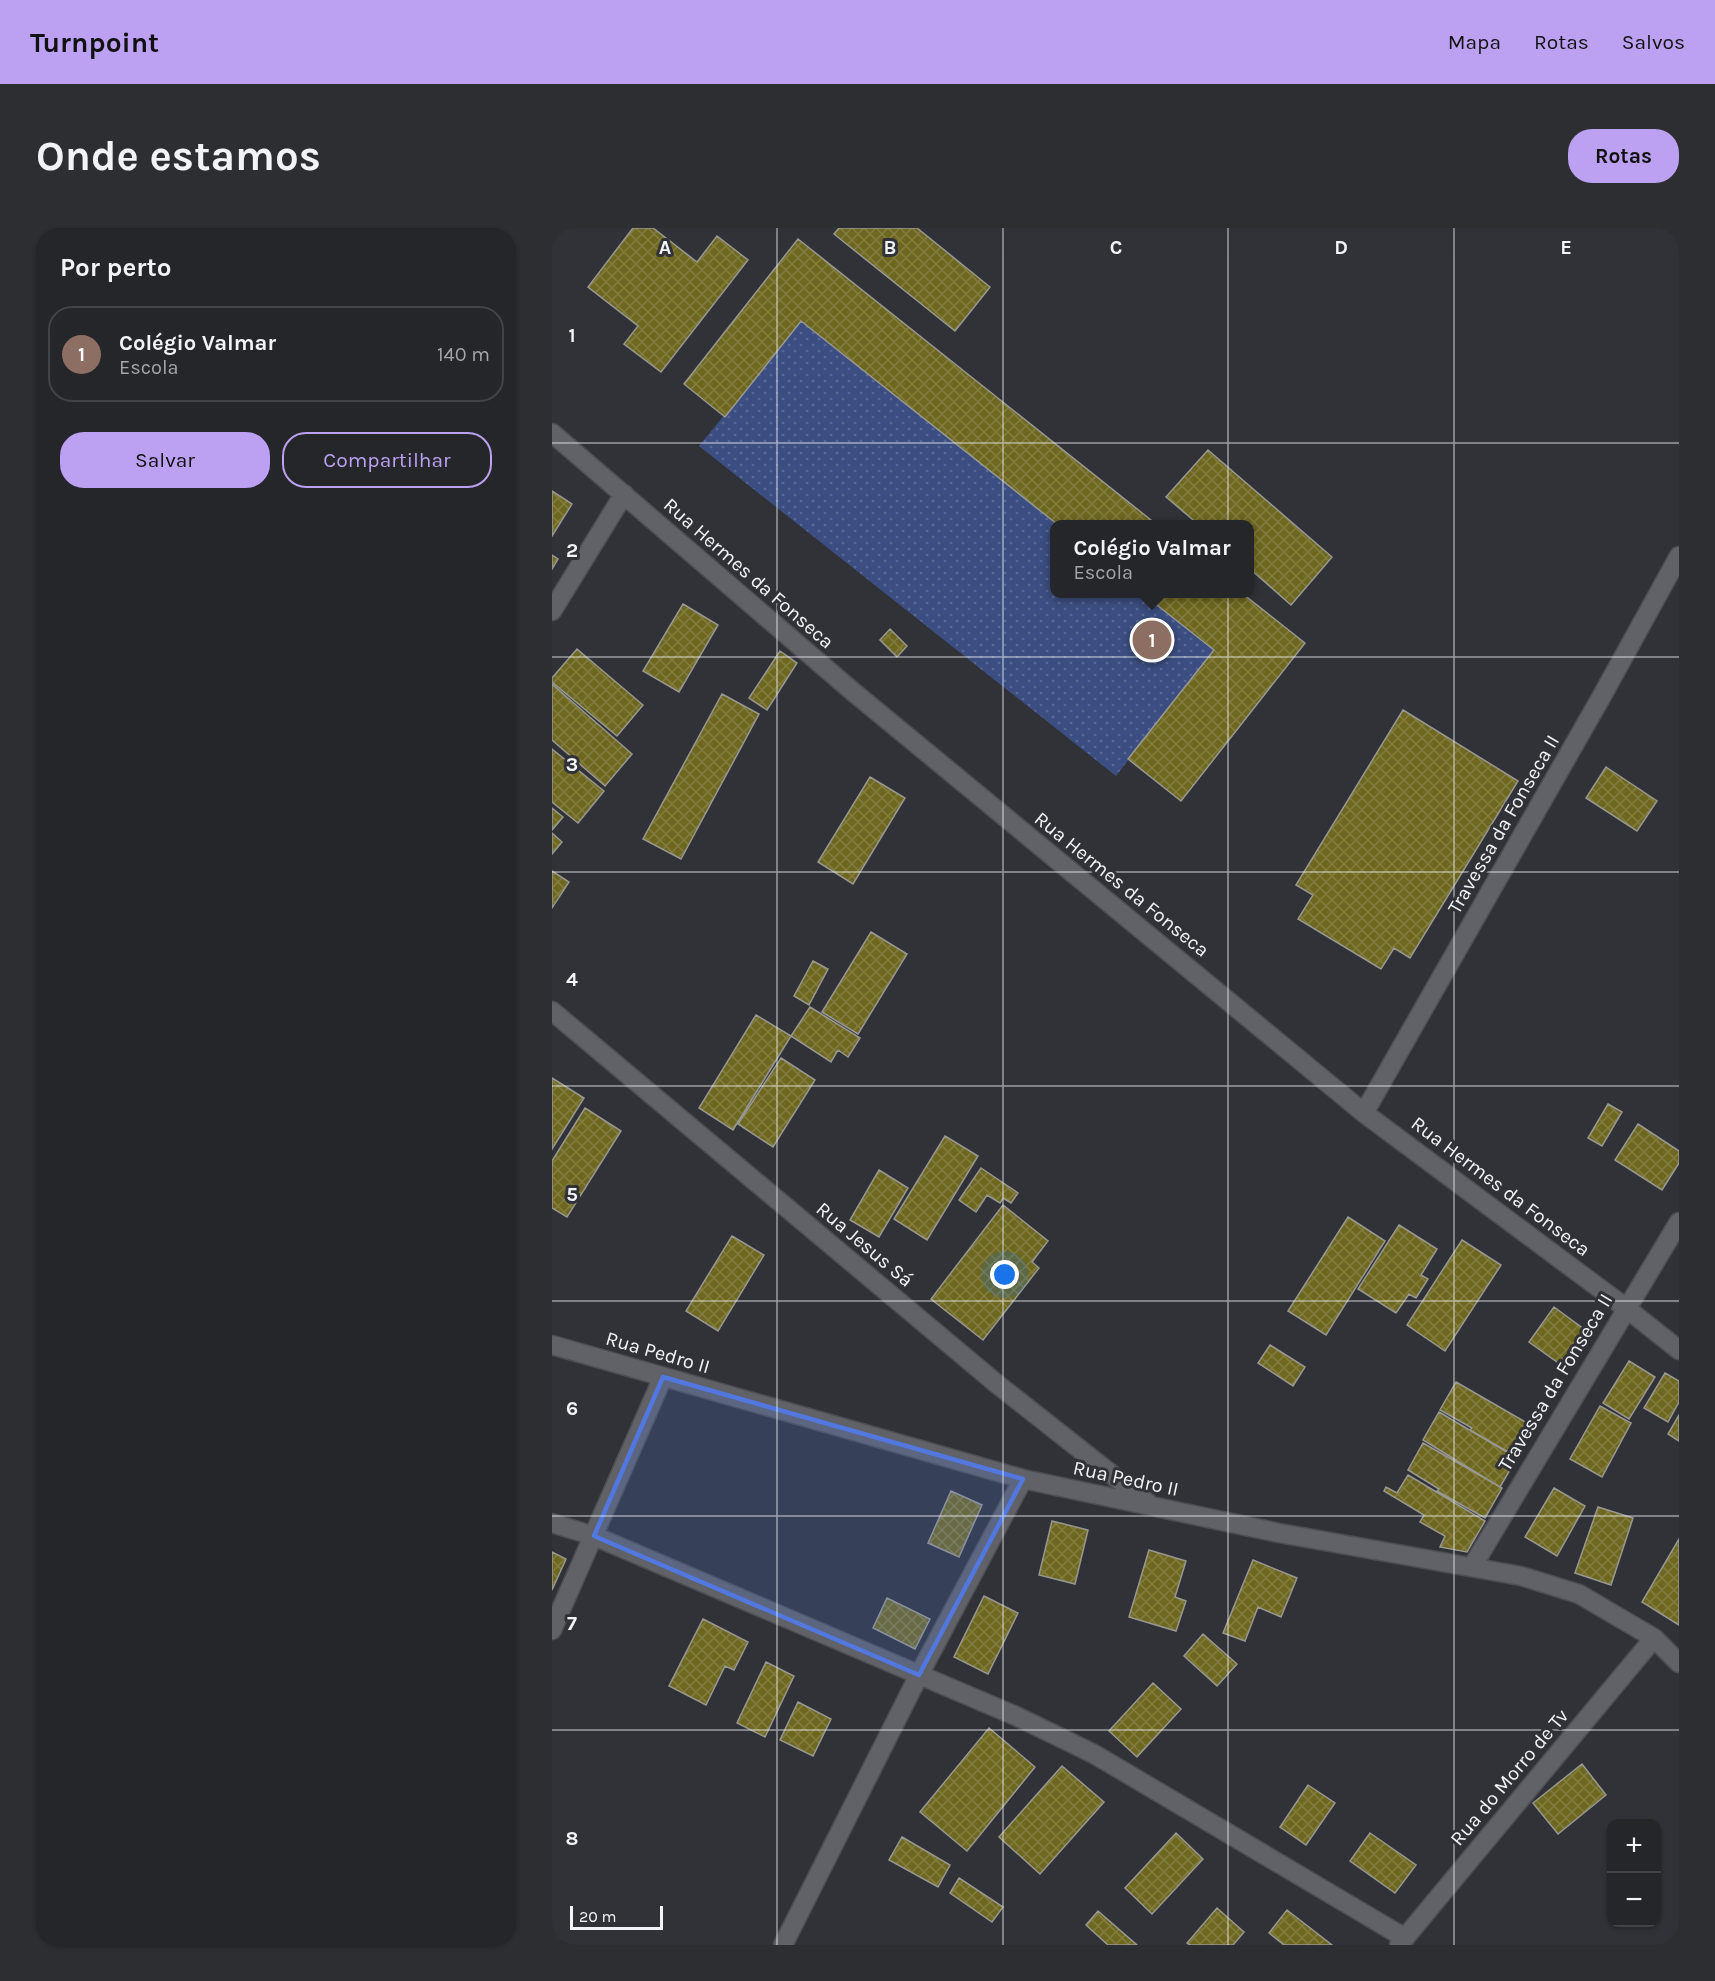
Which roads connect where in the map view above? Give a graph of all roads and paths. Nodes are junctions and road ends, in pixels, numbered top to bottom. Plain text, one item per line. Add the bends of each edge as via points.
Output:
1 (552, 433) edge
2 (624, 494) junction
3 (1679, 556) edge
4 (552, 611) edge
5 (552, 1011) edge
6 (1365, 1113) junction
7 (1679, 1222) edge
8 (1626, 1308) junction
9 (552, 1345) edge
10 (1679, 1350) edge
11 (663, 1377) junction
12 (1023, 1479) junction
13 (1152, 1506) junction
14 (552, 1523) edge
15 (594, 1536) junction
16 (1472, 1567) junction
17 (552, 1629) edge
18 (1654, 1638) junction
19 (1679, 1663) edge
20 (919, 1675) junction
21 (1402, 1942) edge
22 (783, 1945) edge

1 - 2 street, Rua Hermes da Fonseca
2 - 4 street
2 - 6 street, Rua Hermes da Fonseca via 851,690
3 - 6 street, Travessa da Fonseca II
5 - 13 street, Rua Jesus Sá via 997,1384
6 - 8 street, Rua Hermes da Fonseca
7 - 8 street, Travessa da Fonseca II
8 - 10 street, Rua Hermes da Fonseca
8 - 16 street, Travessa da Fonseca II
9 - 11 street, Rua Pedro II
11 - 12 street, Rua Pedro II
11 - 15 street
12 - 13 street, Rua Pedro II
12 - 20 street
13 - 16 street, Rua Pedro II
14 - 15 street
15 - 17 street
15 - 20 street
16 - 18 street, Rua Pedro II via 1521,1576 1579,1594
18 - 19 street, Rua Pedro II
18 - 21 street, Rua do Morro de Tv
20 - 21 street via 1095,1755
20 - 22 street

